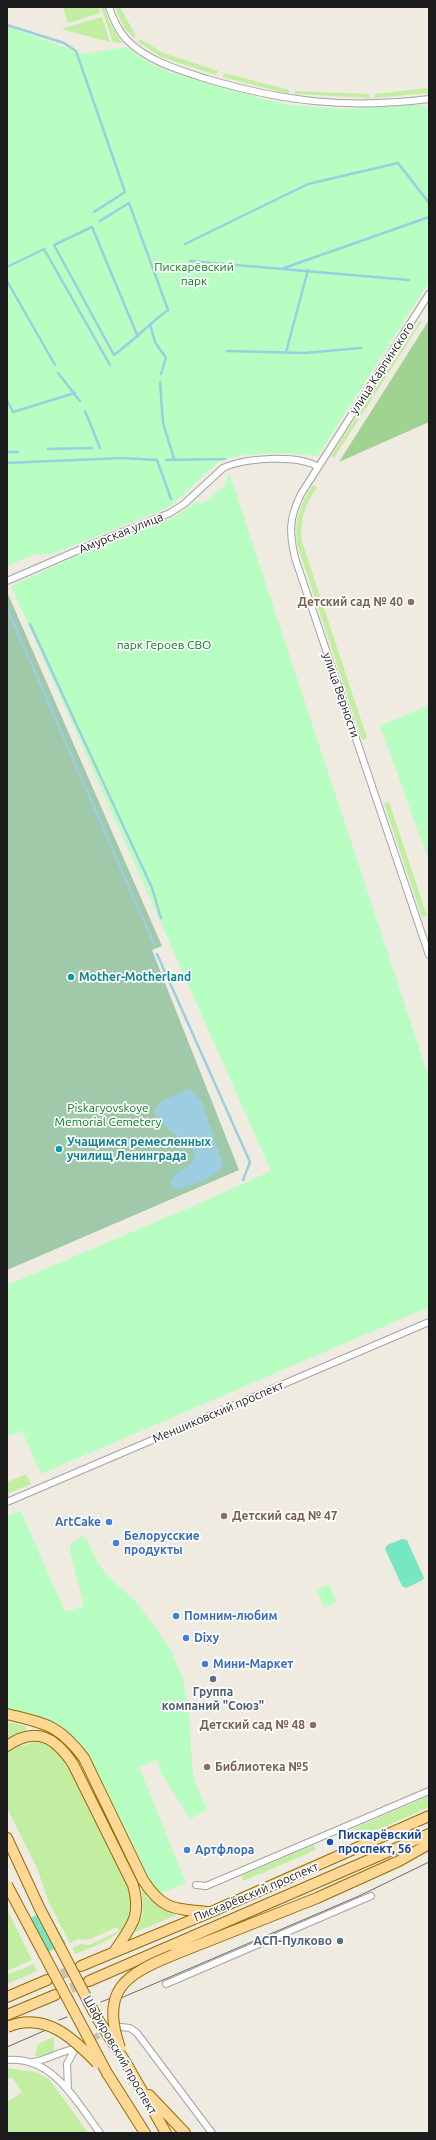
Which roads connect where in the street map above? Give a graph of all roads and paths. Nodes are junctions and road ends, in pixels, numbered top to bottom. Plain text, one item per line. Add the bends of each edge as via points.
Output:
1 (109, 7) edge
2 (429, 98) edge
3 (429, 294) edge
4 (334, 441) joint
5 (318, 467) junction
6 (7, 581) edge
7 (429, 955) edge
8 (429, 1322) edge
9 (7, 1502) edge
10 (7, 1714) edge
11 (7, 1746) edge
12 (429, 1791) edge
13 (429, 1816) edge
14 (429, 1834) edge
15 (7, 1838) edge
16 (429, 1844) edge
17 (7, 1885) edge
18 (196, 1885) dead end
19 (371, 1896) dead end
20 (212, 1912) junction
21 (113, 1952) junction
22 (81, 1966) tunnel mouth
23 (47, 1980) tunnel mouth
24 (89, 1981) tunnel mouth
25 (166, 1984) dead end
26 (9, 1995) edge
27 (55, 1995) tunnel mouth
28 (7, 2015) edge
29 (121, 2026) dead end
30 (7, 2027) edge
31 (7, 2060) edge
32 (31, 2063) junction
33 (126, 2063) junction
34 (107, 2073) junction
35 (137, 2081) junction
36 (68, 2089) junction
37 (120, 2095) junction
38 (100, 2133) edge
39 (136, 2133) edge
40 (146, 2133) edge
41 (166, 2133) edge
42 (185, 2133) edge
43 (212, 2133) edge

1 - 2 street via 119,30 129,42 146,55 174,68 250,91 292,100 372,104
3 - 4 street, улица Карпинского
4 - 5 street, улица Верности
5 - 6 street, Амурская улица via 305,460 296,459 231,464 170,513
5 - 7 street, улица Верности via 292,513 292,544
8 - 9 street, Меншиковский проспект
10 - 20 main road via 52,1726 75,1746 84,1758 143,1880 156,1898 177,1909
11 - 21 main road via 22,1737 46,1738 65,1752 73,1764 133,1885 138,1902 137,1914
12 - 18 street via 206,1886
13 - 20 main road, Пискарёвский проспект
14 - 24 main road, Пискарёвский проспект
15 - 33 main road, Шафировский проспект, bridge via 97,2018
16 - 33 main road, bridge via 399,1861 317,1898 172,1955 136,1972 120,1988 113,2019
17 - 34 main road, Шафировский проспект, bridge
19 - 25 street
20 - 21 main road, Пискарёвский проспект
21 - 22 main road, Пискарёвский проспект
23 - 26 main road
27 - 28 main road
29 - 43 street via 137,2033
30 - 34 main road, bridge via 33,2022 60,2030 81,2046
31 - 32 street
32 - 36 street via 42,2066
32 - 36 street via 75,2049 67,2064
33 - 35 main road, Шафировский проспект
34 - 37 main road, Шафировский проспект
35 - 41 main road, Шафировский проспект
35 - 42 main road
36 - 38 street
37 - 39 main road
37 - 40 main road, Шафировский проспект

